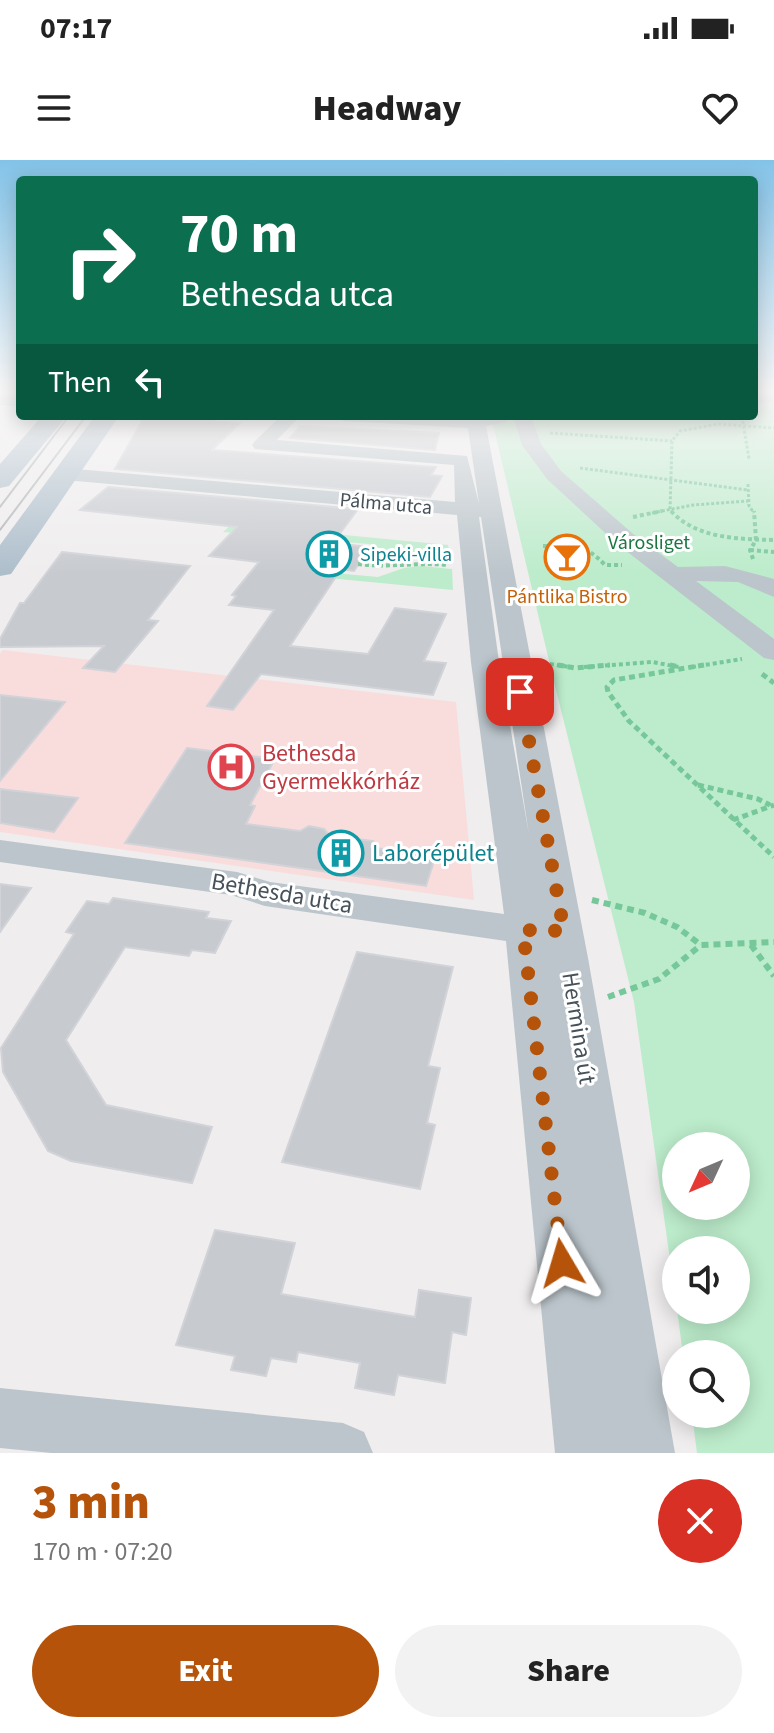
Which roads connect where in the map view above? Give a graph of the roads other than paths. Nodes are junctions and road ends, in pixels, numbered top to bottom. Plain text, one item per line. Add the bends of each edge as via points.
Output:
1 (80, 453) edge
2 (372, 453) edge
3 (461, 453) edge
4 (471, 453) edge
5 (538, 453) edge
6 (11, 457) edge
7 (460, 460) junction
8 (65, 474) junction
9 (0, 480) edge
10 (480, 510) junction
11 (0, 567) edge
12 (673, 575) junction
13 (774, 589) edge
14 (774, 652) edge
15 (0, 851) edge
16 (559, 920) junction
17 (0, 1418) edge
18 (343, 1453) edge
19 (585, 1453) edge
20 (645, 1453) edge

1 - 8 main road
2 - 7 street
3 - 7 street, Hermina út
4 - 10 street, Hermina út
5 - 12 street via 554,475
6 - 9 main road
7 - 10 street, Hermina út
8 - 10 street, Pálma utca
8 - 11 main road
10 - 16 street, Hermina út via 515,662
10 - 16 street, Hermina út via 475,568 485,662 521,895
12 - 13 street via 759,579
12 - 14 street
15 - 16 street, Bethesda utca via 237,884 265,894
16 - 19 street, Hermina út
16 - 20 street, Hermina út
17 - 18 street

